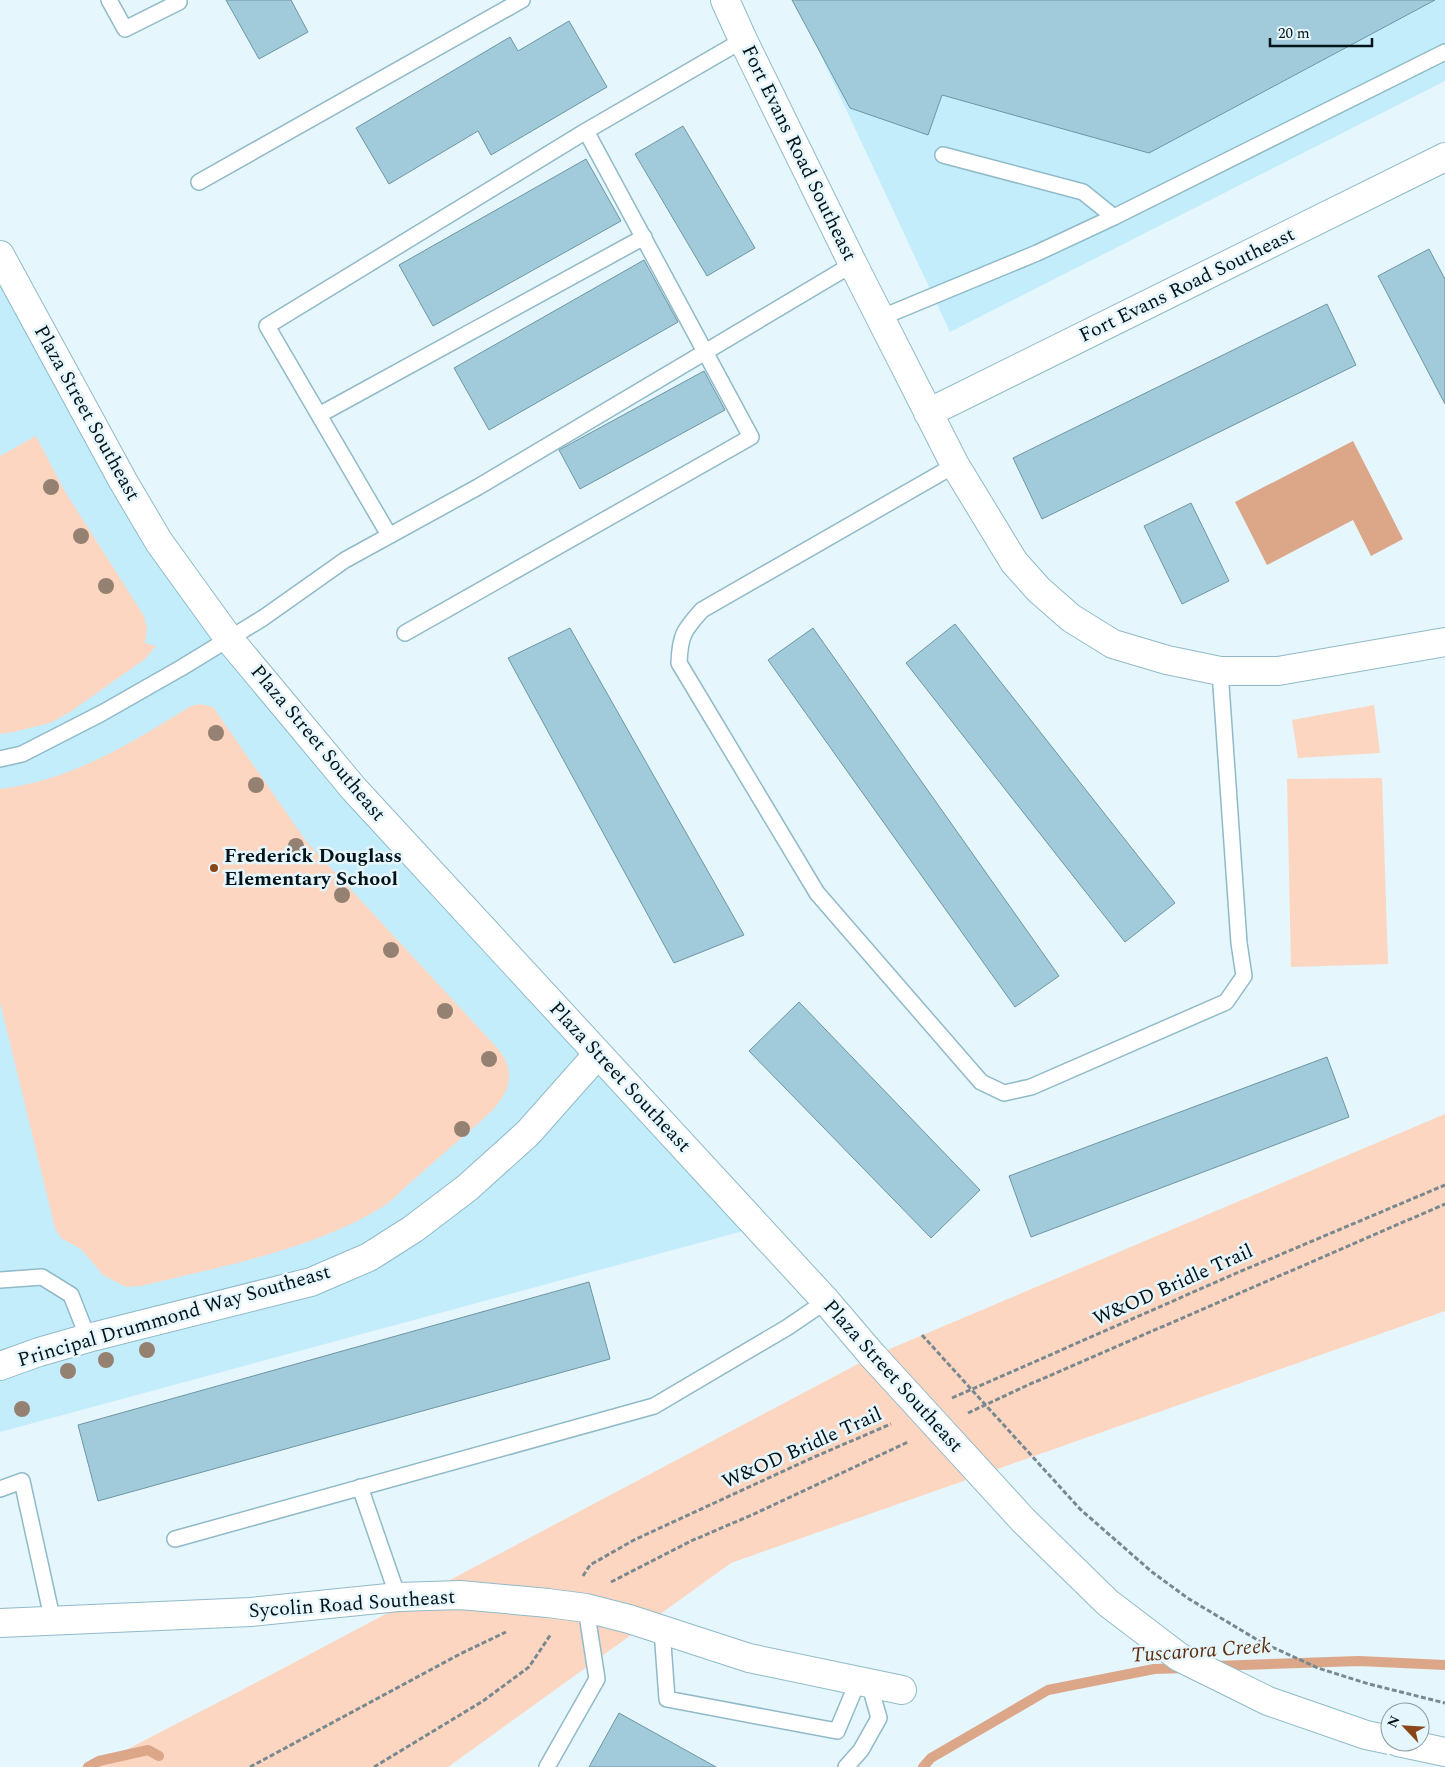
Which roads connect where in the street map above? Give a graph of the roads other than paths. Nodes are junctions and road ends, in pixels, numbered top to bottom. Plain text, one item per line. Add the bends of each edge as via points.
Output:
1 (109, 0) edge
2 (522, 0) edge
3 (725, 0) edge
4 (179, 2) dead end
5 (743, 40) junction
6 (1445, 52) edge
7 (586, 131) junction
8 (943, 154) dead end
9 (1445, 157) edge
10 (200, 182) dead end
11 (1114, 217) junction
12 (644, 237) junction
13 (0, 255) edge
14 (853, 264) junction
15 (880, 318) junction
16 (706, 352) junction
17 (928, 413) junction
18 (319, 415) junction
19 (955, 466) junction
20 (389, 535) junction
21 (405, 633) dead end
22 (229, 638) junction
23 (1445, 642) edge
24 (1220, 670) junction
25 (0, 759) edge
26 (598, 1054) junction
27 (0, 1280) edge
28 (826, 1301) junction
29 (88, 1338) junction
30 (0, 1366) edge
31 (360, 1487) junction
32 (0, 1489) edge
33 (175, 1539) dead end
34 (398, 1597) junction
35 (574, 1606) junction
36 (52, 1622) junction
37 (0, 1624) edge
38 (662, 1630) junction
39 (863, 1682) junction
40 (902, 1690) dead end
41 (1380, 1738) edge
42 (1430, 1749) edge
43 (1445, 1752) edge
44 (547, 1767) edge
45 (846, 1767) edge

1 - 4 lane via 125,29
2 - 10 lane
3 - 5 street, Fort Evans Road Southeast
5 - 7 lane
5 - 14 street, Fort Evans Road Southeast
6 - 11 lane
7 - 12 lane
7 - 18 lane via 267,326
8 - 11 lane via 1083,192
9 - 17 street, Fort Evans Road Southeast
11 - 15 lane via 1037,253
12 - 16 lane
12 - 18 lane
13 - 22 street, Plaza Street Southeast via 159,542
14 - 15 street, Fort Evans Road Southeast
14 - 16 lane
15 - 17 street, Fort Evans Road Southeast
16 - 20 lane via 478,487
16 - 21 lane via 751,438
17 - 19 street, Fort Evans Road Southeast
18 - 20 lane
19 - 24 street, Fort Evans Road Southeast via 1014,562 1071,618 1113,644 1167,660
19 - 24 lane via 702,610 686,627 680,644 680,663 817,894 981,1082 1004,1093 1030,1087 1226,1002 1244,976
20 - 22 lane via 344,560 263,618
22 - 25 lane via 102,713 22,754
22 - 26 street, Plaza Street Southeast via 354,789
23 - 24 street, Fort Evans Road Southeast via 1278,671
26 - 28 street, Plaza Street Southeast
26 - 29 street, Principal Drummond Way Southeast via 521,1139 467,1188 369,1257 311,1282
27 - 29 lane via 42,1277 71,1295
28 - 31 lane via 654,1406
28 - 41 street, Plaza Street Southeast, bridge via 1023,1520 1108,1603 1179,1657 1268,1701
29 - 30 street, Principal Drummond Way Southeast
31 - 33 lane
31 - 34 lane
32 - 36 lane via 22,1481
34 - 35 street, Sycolin Road Southeast via 460,1595
34 - 36 street, Sycolin Road Southeast via 251,1612
35 - 38 street, Sycolin Road Southeast
35 - 44 lane via 597,1680
36 - 37 street, Sycolin Road Southeast
38 - 39 street, Sycolin Road Southeast via 749,1658
38 - 39 lane via 667,1699 837,1731
39 - 40 street, Sycolin Road Southeast
39 - 45 lane via 879,1718
42 - 43 street

